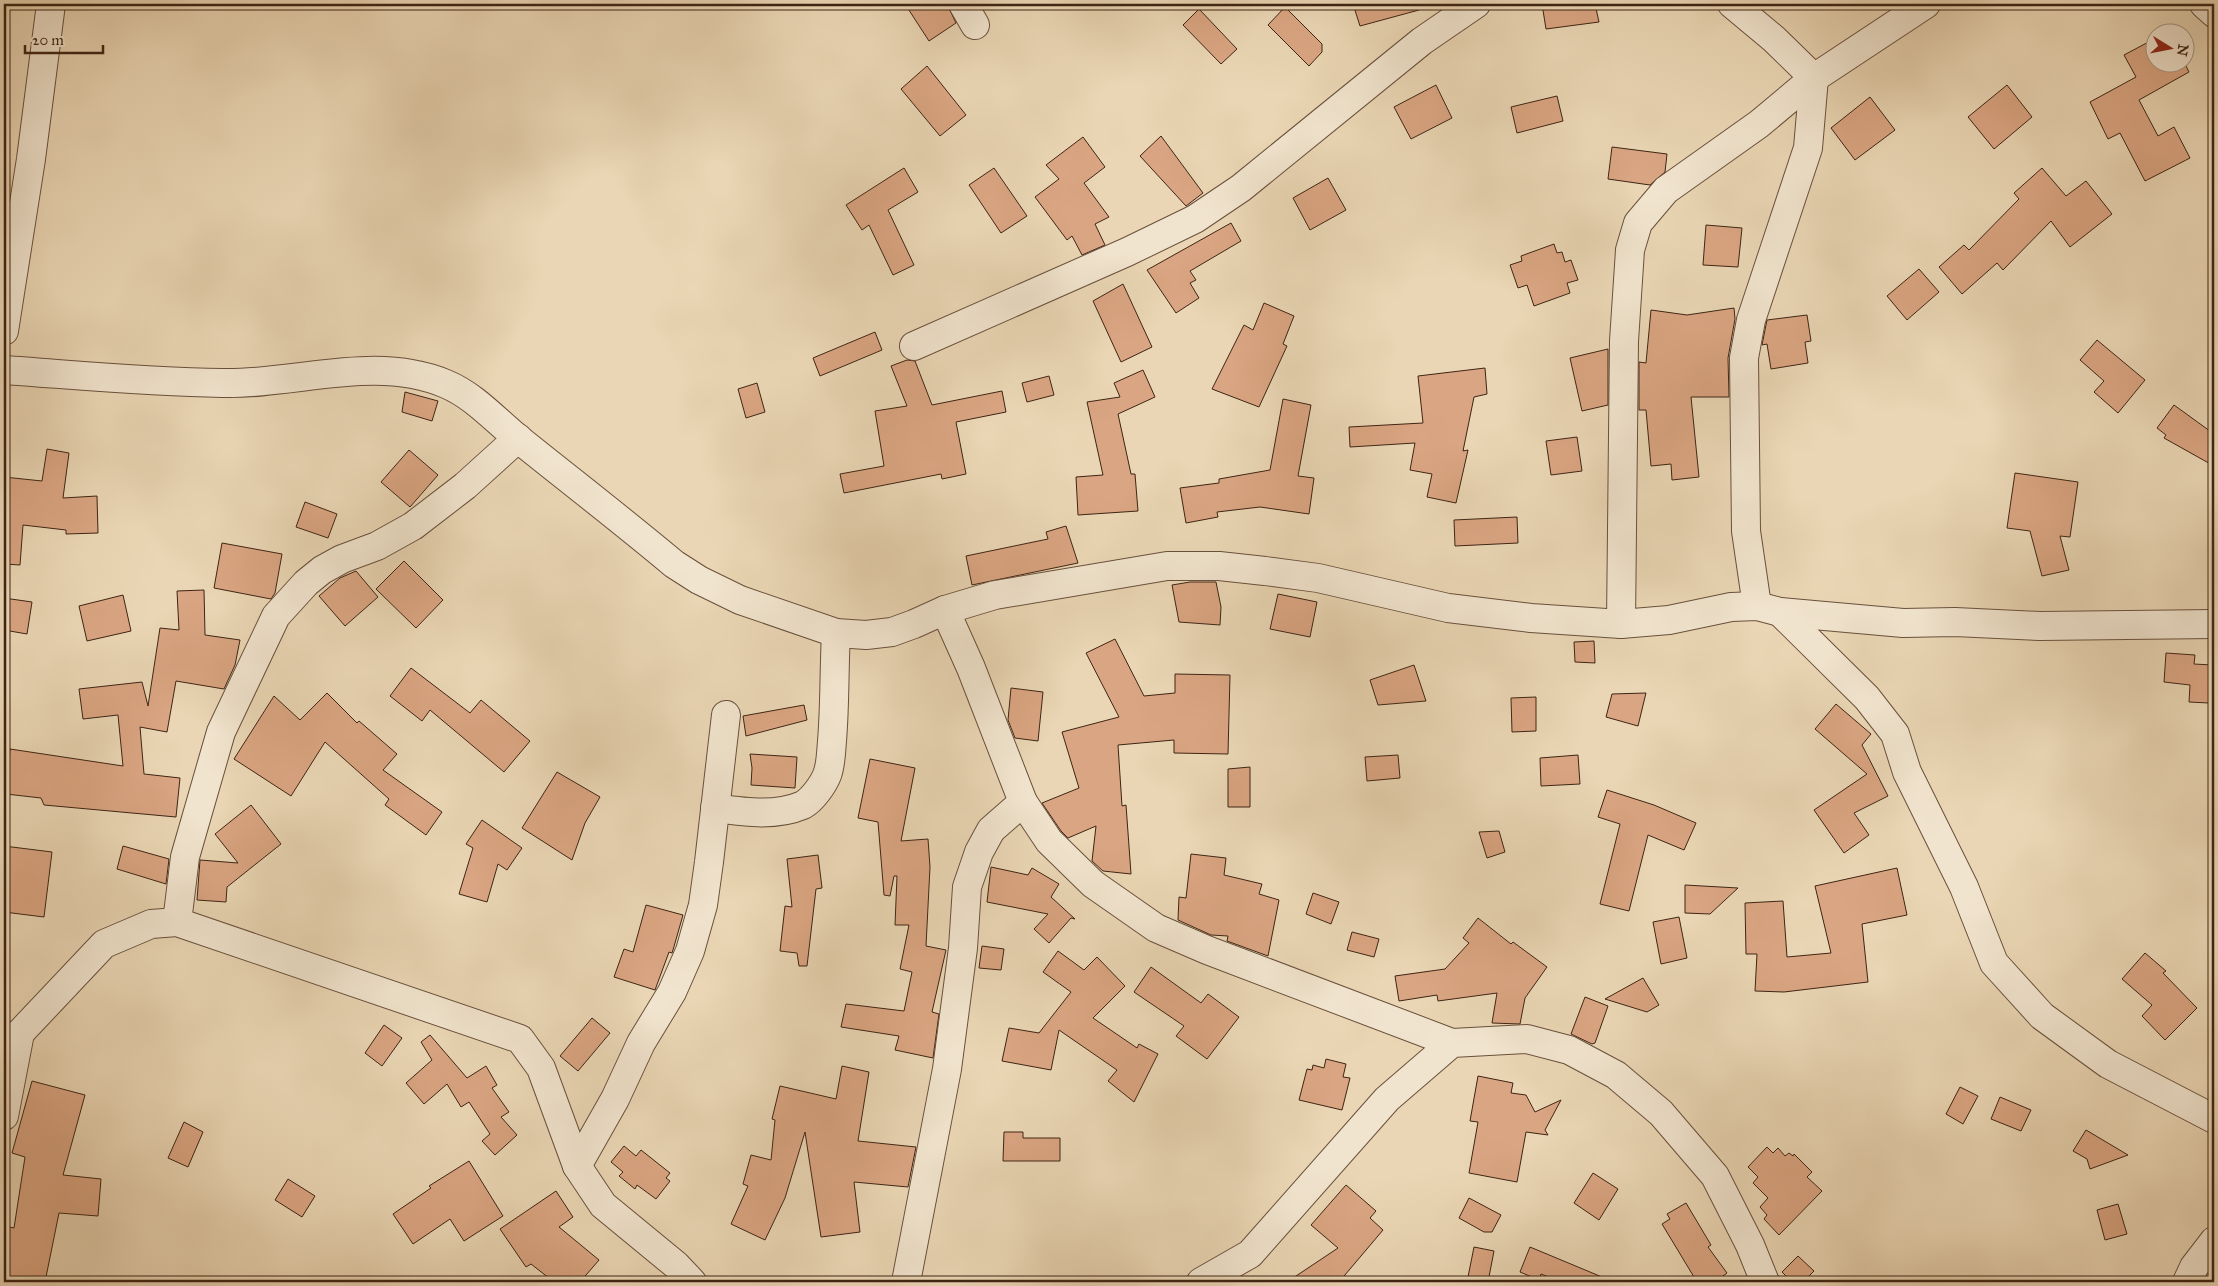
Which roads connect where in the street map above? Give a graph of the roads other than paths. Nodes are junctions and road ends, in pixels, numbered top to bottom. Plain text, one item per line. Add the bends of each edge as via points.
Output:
1 (50, 4) edge
2 (1476, 4) edge
3 (1732, 4) edge
4 (1926, 4) edge
5 (2204, 4) edge
6 (2214, 13) edge
7 (1814, 78) junction
8 (4, 331) edge
9 (914, 346) dead end
10 (4, 370) edge
11 (518, 438) junction
12 (1769, 609) junction
13 (945, 610) junction
14 (1622, 624) junction
15 (2214, 624) edge
16 (836, 633) junction
17 (726, 714) dead end
18 (1024, 802) junction
19 (716, 808) junction
20 (177, 922) junction
21 (12, 1038) edge
22 (1452, 1043) junction
23 (4, 1116) edge
24 (2214, 1119) edge
25 (577, 1166) junction
26 (2214, 1241) edge
27 (692, 1282) edge
28 (906, 1282) edge
29 (1201, 1282) edge
30 (1765, 1282) edge
31 (2187, 1282) edge

1 - 8 street via 46,56
2 - 9 street via 1422,41 1241,188 1195,219
3 - 7 street
4 - 7 street
5 - 6 street
7 - 12 street via 1808,148 1751,320 1744,358 1746,531
7 - 14 street via 1758,124 1666,190 1638,223 1630,250 1624,342
10 - 11 street via 224,384 375,371 419,375 448,385 464,395
11 - 16 street via 674,564 699,580 740,600
11 - 20 street via 465,486 413,526 322,570 276,616 221,732 188,847
12 - 14 street via 1731,607 1669,620
12 - 15 street via 1903,623 2040,626
12 - 24 street via 1866,698 1895,734 1908,772 1964,887 1994,963 2042,1016 2108,1064
13 - 14 street via 995,596 1167,566 1219,566 1318,578 1448,608
13 - 16 street via 892,632 866,635
13 - 18 street
16 - 19 street via 831,752 827,774 820,788 804,804 770,813
17 - 19 street
18 - 22 street via 1049,841 1093,884 1156,928 1242,965
18 - 28 street via 991,830 979,852 967,887 948,1069
19 - 25 street via 703,905 690,951 672,992 641,1043
20 - 21 street via 151,924 104,944
20 - 25 street via 520,1039 541,1068
21 - 23 street
22 - 29 street via 1387,1099 1250,1254
22 - 30 street via 1527,1039 1569,1050 1616,1075 1661,1112 1714,1176 1750,1245
25 - 27 street via 603,1204
26 - 31 street

